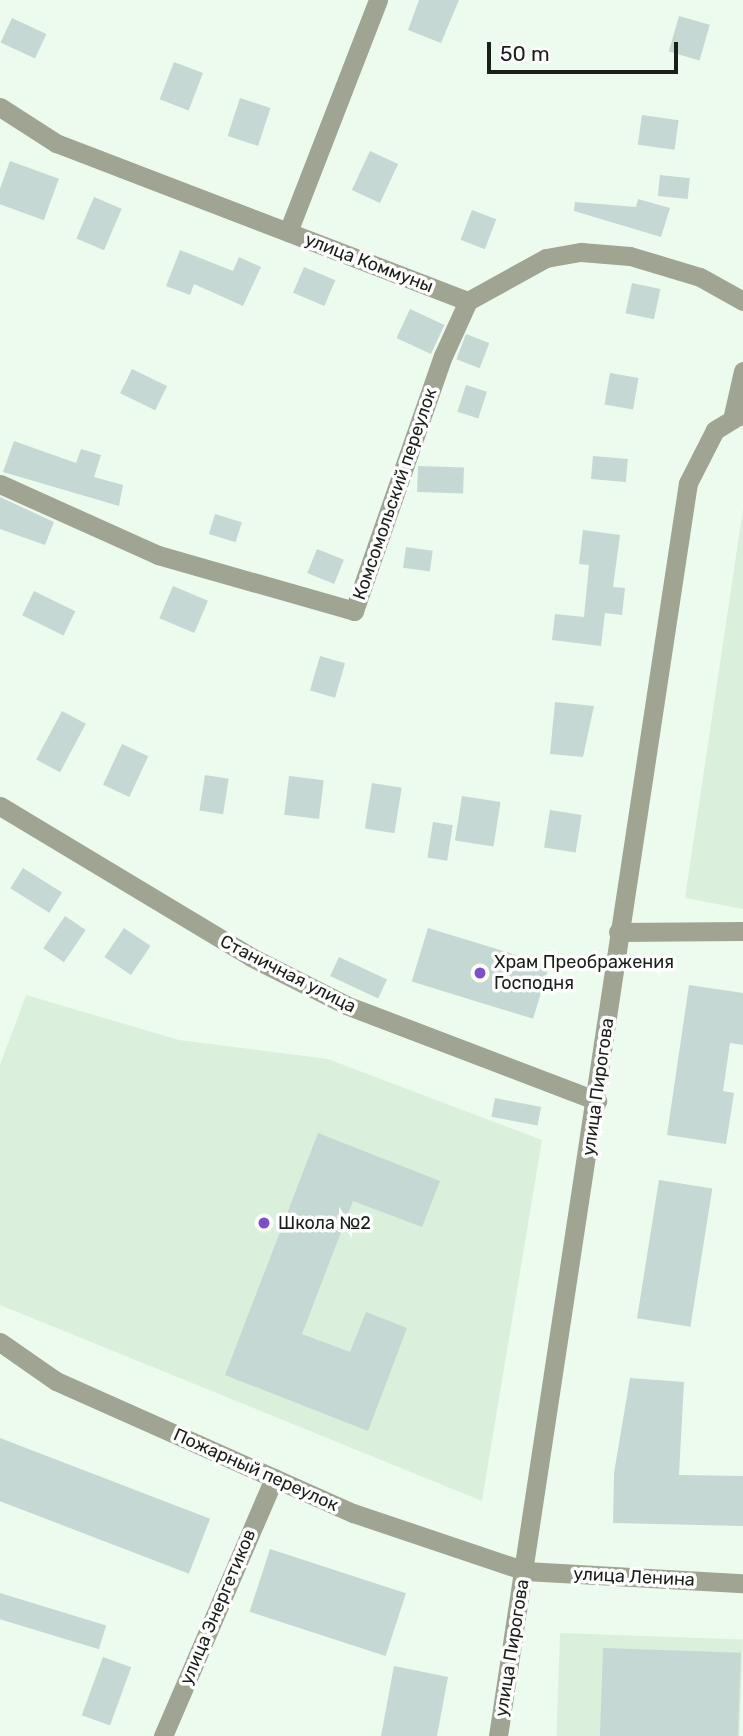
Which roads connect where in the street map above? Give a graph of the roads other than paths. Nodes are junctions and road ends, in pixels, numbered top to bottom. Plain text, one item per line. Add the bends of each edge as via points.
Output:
1 (378, 0) edge
2 (0, 107) edge
3 (288, 232) junction
4 (468, 301) junction
5 (743, 301) edge
6 (743, 371) edge
7 (738, 414) edge
8 (0, 484) edge
9 (0, 806) edge
10 (743, 931) edge
11 (618, 932) junction
12 (597, 1101) junction
13 (0, 1342) edge
14 (274, 1478) junction
15 (525, 1571) junction
16 (743, 1583) edge
17 (163, 1736) edge
18 (498, 1736) edge

1 - 3 street
2 - 3 street, улица Коммуны via 56,143
3 - 4 street, улица Коммуны
4 - 5 street via 545,258 581,252 630,256 700,277
4 - 8 street, Комсомольский переулок via 354,611 158,555
6 - 7 street, улица Пирогова
7 - 11 street, улица Пирогова via 701,449 688,483
9 - 12 street, Станичная улица via 251,957 346,1005
10 - 11 street
11 - 12 street, улица Пирогова
12 - 15 street, улица Пирогова
13 - 14 street, Пожарный переулок via 56,1381
14 - 15 street, Пожарный переулок via 354,1513
14 - 17 street, улица Энергетиков
15 - 16 street, улица Ленина
15 - 18 street, улица Пирогова

